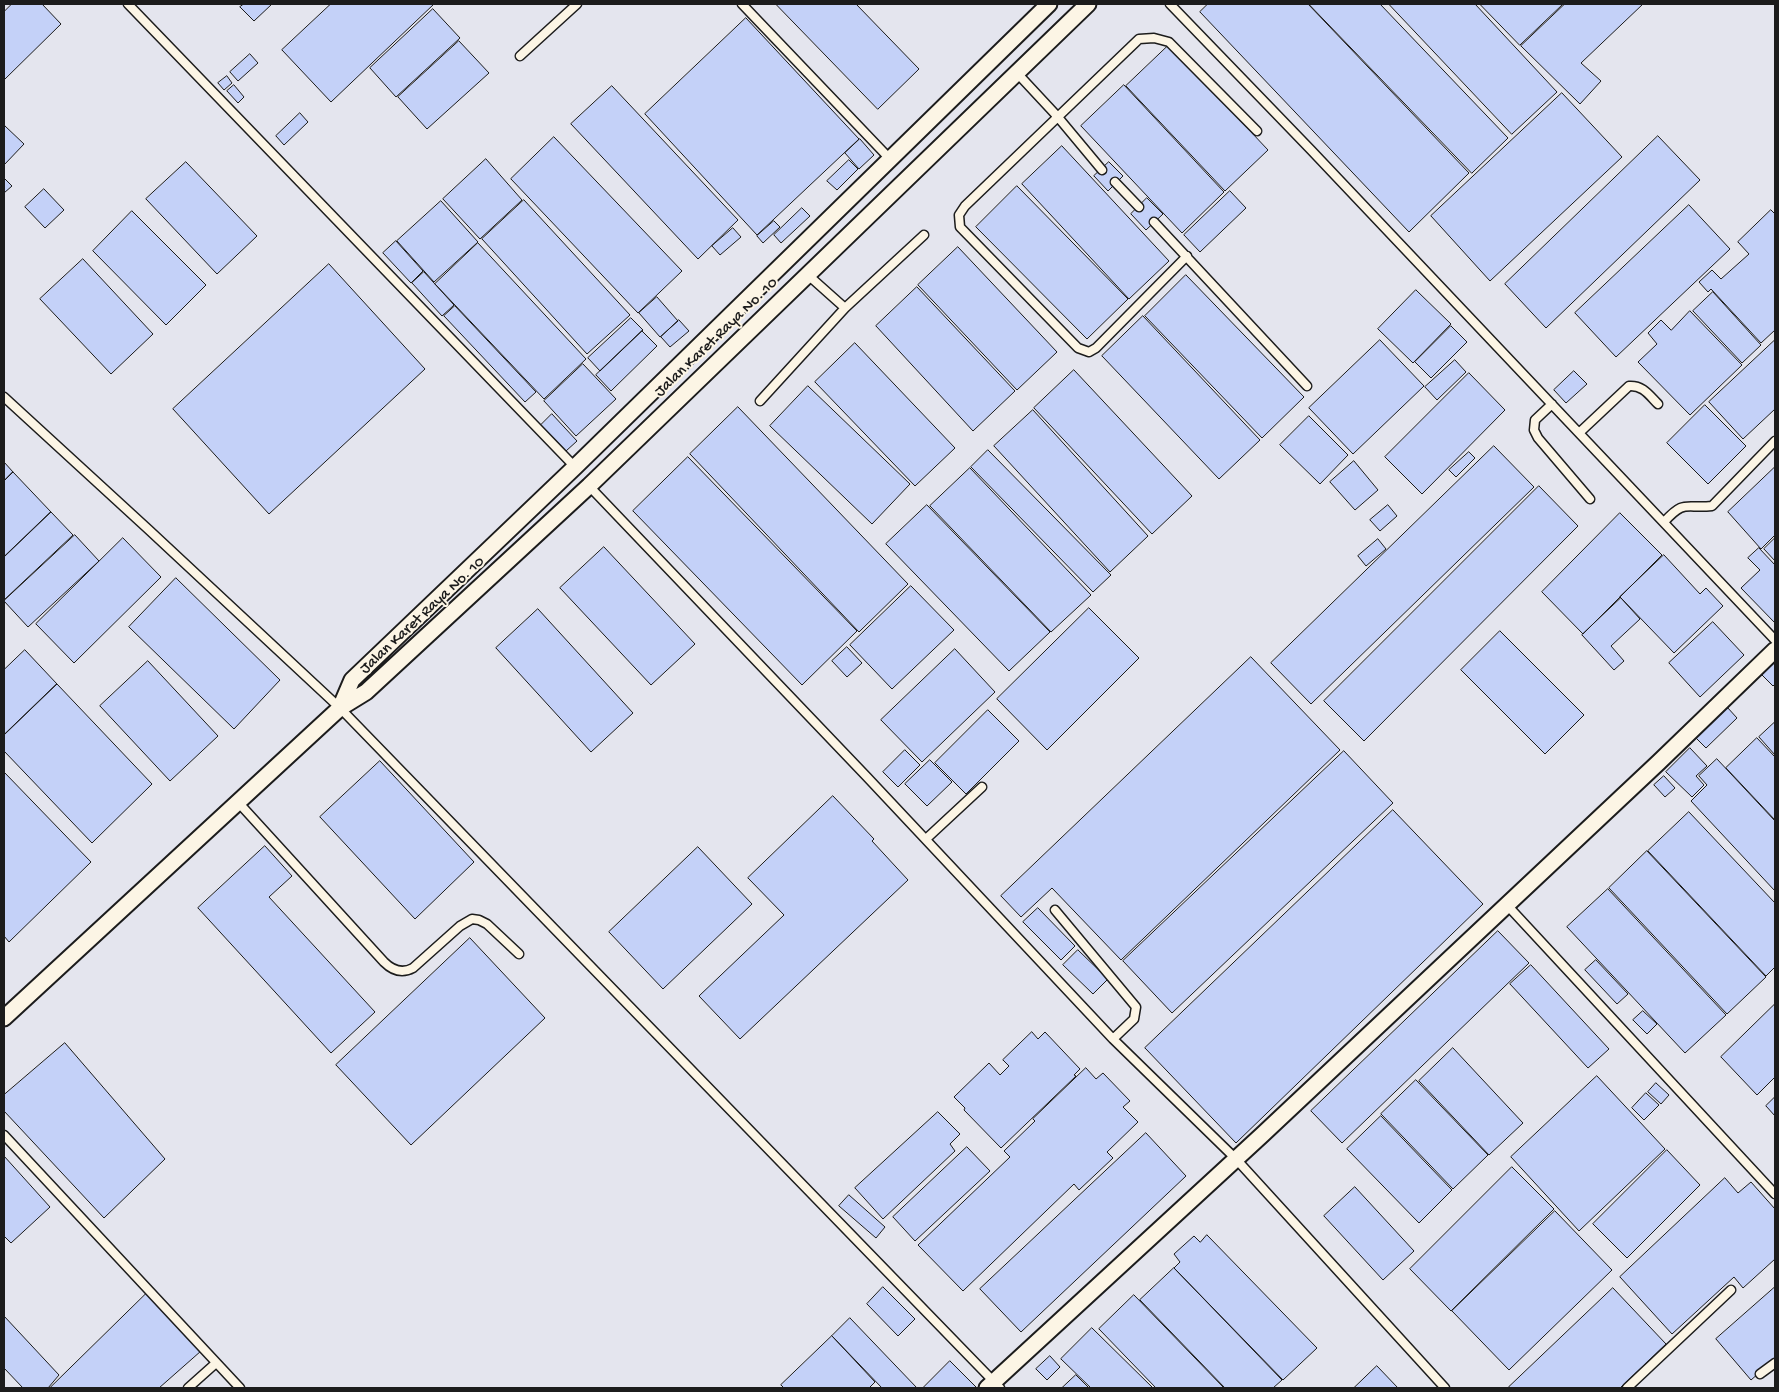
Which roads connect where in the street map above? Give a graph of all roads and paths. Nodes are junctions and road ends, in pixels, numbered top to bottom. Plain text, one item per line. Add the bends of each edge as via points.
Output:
1 (577, 4) edge
2 (742, 4) edge
3 (1048, 4) edge
4 (1088, 4) edge
5 (1170, 4) edge
6 (131, 5) edge
7 (520, 56) dead end
8 (1016, 73) junction
9 (1057, 116) junction
10 (1257, 132) dead end
11 (890, 159) junction
12 (1102, 170) dead end
13 (1115, 182) dead end
14 (1139, 207) dead end
15 (1154, 222) dead end
16 (924, 235) dead end
17 (1187, 256) junction
18 (808, 275) junction
19 (845, 308) junction
20 (1307, 386) dead end
21 (4, 397) edge
22 (760, 401) dead end
23 (1552, 404) junction
24 (1658, 404) dead end
25 (1579, 433) junction
26 (1775, 442) edge
27 (575, 467) junction
28 (589, 486) junction
29 (1590, 499) dead end
30 (1664, 522) junction
31 (1775, 640) edge
32 (1775, 650) edge
33 (340, 708) junction
34 (982, 787) dead end
35 (237, 801) junction
36 (926, 839) junction
37 (1507, 905) junction
38 (1055, 910) dead end
39 (519, 954) dead end
40 (4, 1018) edge
41 (1113, 1039) junction
42 (4, 1135) edge
43 (1236, 1159) junction
44 (1775, 1194) edge
45 (1731, 1290) dead end
46 (216, 1363) junction
47 (1775, 1363) edge
48 (1760, 1374) dead end
49 (993, 1386) edge
50 (188, 1388) edge
51 (240, 1388) edge
52 (1445, 1388) edge
53 (1627, 1388) edge

1 - 7 lane
2 - 11 lane
3 - 11 street, Jalan Karet Raya No. 10
4 - 8 street, Jalan Karet Raya No. 10
5 - 23 lane
6 - 27 lane
8 - 9 lane
8 - 18 street, Jalan Karet Raya No. 10
9 - 10 lane via 1139,39 1154,38 1169,42
9 - 12 lane
9 - 17 lane via 965,206 959,215 960,227 1078,348 1089,352
11 - 27 street, Jalan Karet Raya No. 10
13 - 14 lane
15 - 17 lane
16 - 19 lane
17 - 20 lane
18 - 19 lane
18 - 28 street, Jalan Karet Raya No. 10
19 - 22 lane
21 - 33 lane
23 - 25 lane
23 - 29 lane via 1534,420 1534,430
24 - 25 lane via 1642,388 1629,386
25 - 30 lane
26 - 30 lane via 1712,506 1684,506
27 - 33 street, Jalan Karet Raya No. 10 via 352,680
28 - 33 street, Jalan Karet Raya No. 10 via 366,692
28 - 36 lane
30 - 31 lane
32 - 37 street
33 - 35 street
33 - 49 lane
34 - 36 lane
35 - 39 lane via 392,968 407,971 413,968 472,919 487,924
35 - 40 street
36 - 41 lane
37 - 43 street
37 - 44 lane
38 - 41 lane via 1136,1007 1134,1019
41 - 43 lane
42 - 46 lane
43 - 49 street
43 - 52 lane
45 - 53 lane
46 - 50 lane
46 - 51 lane
47 - 48 lane

